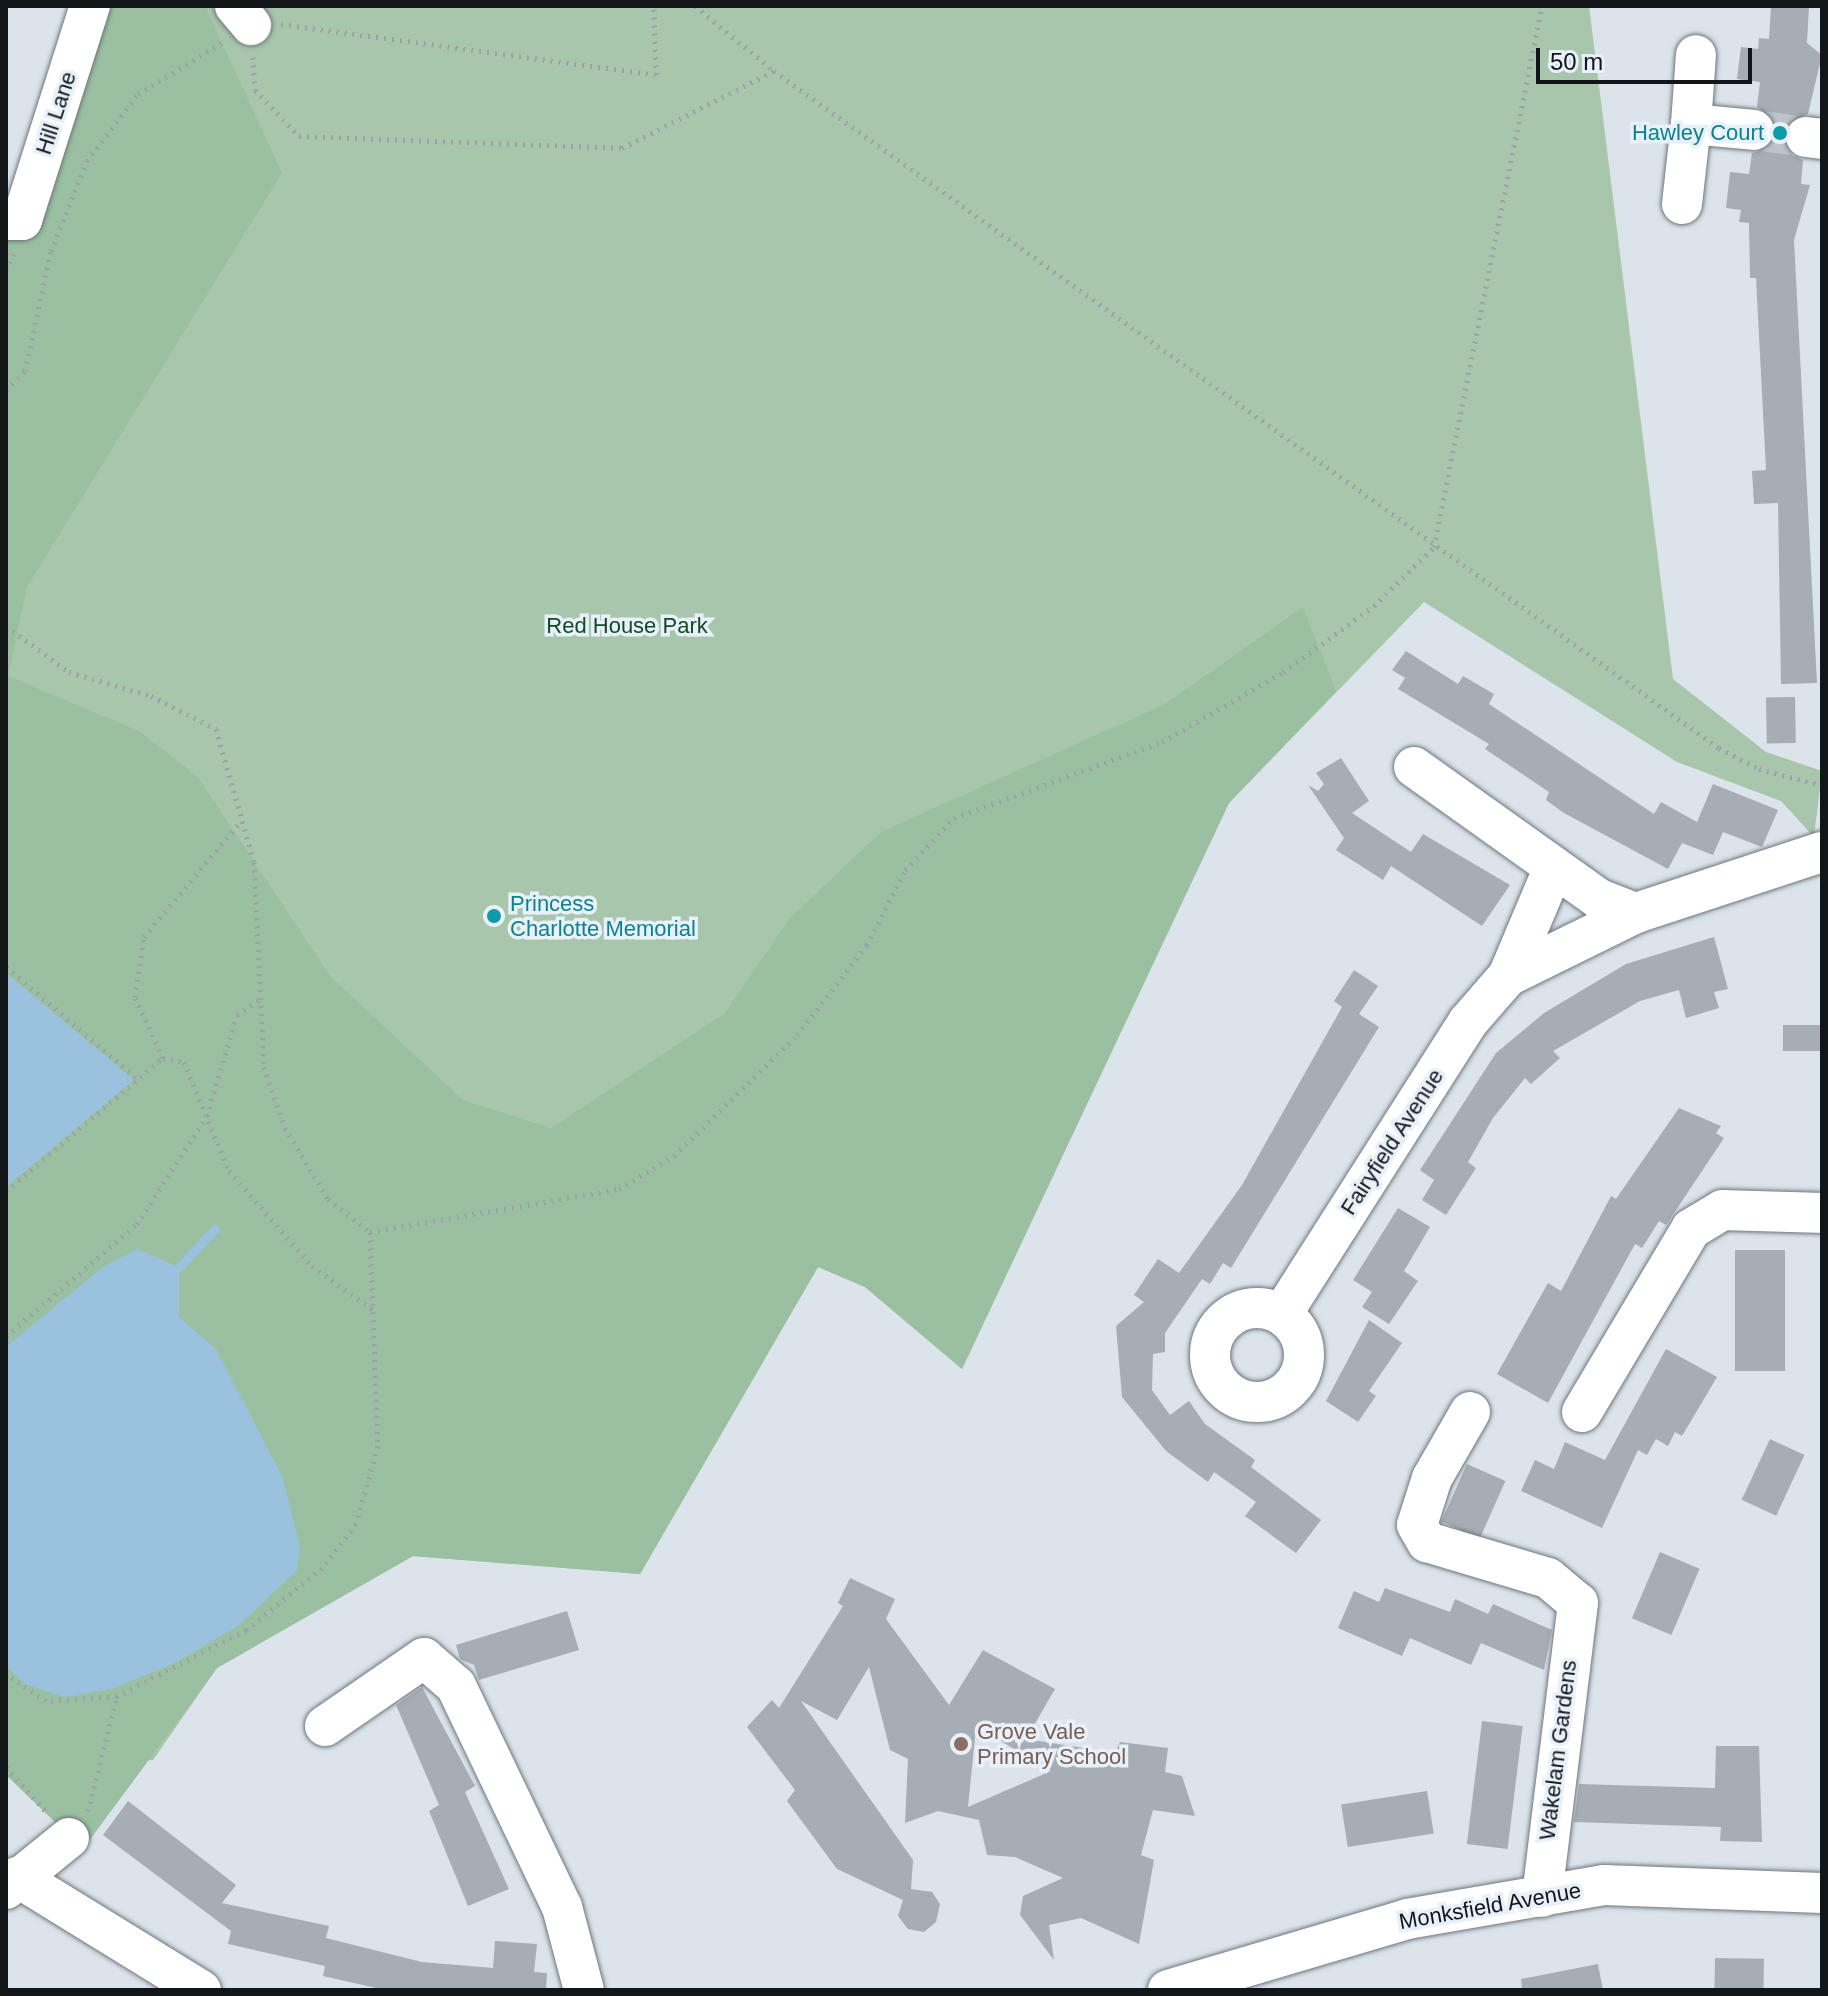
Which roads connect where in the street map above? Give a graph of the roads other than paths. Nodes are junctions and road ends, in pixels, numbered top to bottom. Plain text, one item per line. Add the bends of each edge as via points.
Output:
1 (90, 6) edge
2 (1696, 55) dead end
3 (1691, 124) junction
4 (1754, 130) tunnel mouth
5 (1682, 204) dead end
6 (14, 220) edge
7 (1414, 767) dead end
8 (1812, 863) edge
9 (1554, 867) junction
10 (1636, 913) junction
11 (1508, 976) junction
12 (1822, 1213) edge
13 (1282, 1314) dead end
14 (1470, 1412) dead end
15 (1582, 1412) dead end
16 (325, 1726) dead end
17 (69, 1838) road end
18 (12, 1883) edge
19 (1822, 1893) edge
20 (1542, 1897) junction
21 (1236, 1980) edge
22 (201, 1990) edge
23 (584, 1990) edge
24 (1168, 1990) edge

1 - 6 street, Hill Lane
2 - 3 street
3 - 4 street
3 - 5 street
7 - 9 street
8 - 10 street, Fairyfield Avenue
9 - 10 street via 1599,899
9 - 11 street, Fairyfield Avenue
10 - 11 street, Fairyfield Avenue
11 - 13 street, Fairyfield Avenue via 1468,1022
12 - 15 street via 1723,1210 1691,1229
14 - 20 street, Wakelam Gardens via 1432,1478 1417,1525 1427,1542 1548,1578 1578,1603
16 - 23 street via 372,1687 424,1658 456,1686 562,1907
17 - 18 street
18 - 22 street
19 - 20 street, Monksfield Avenue via 1604,1885
20 - 21 street, Monksfield Avenue via 1407,1919
21 - 24 street, Monksfield Avenue

